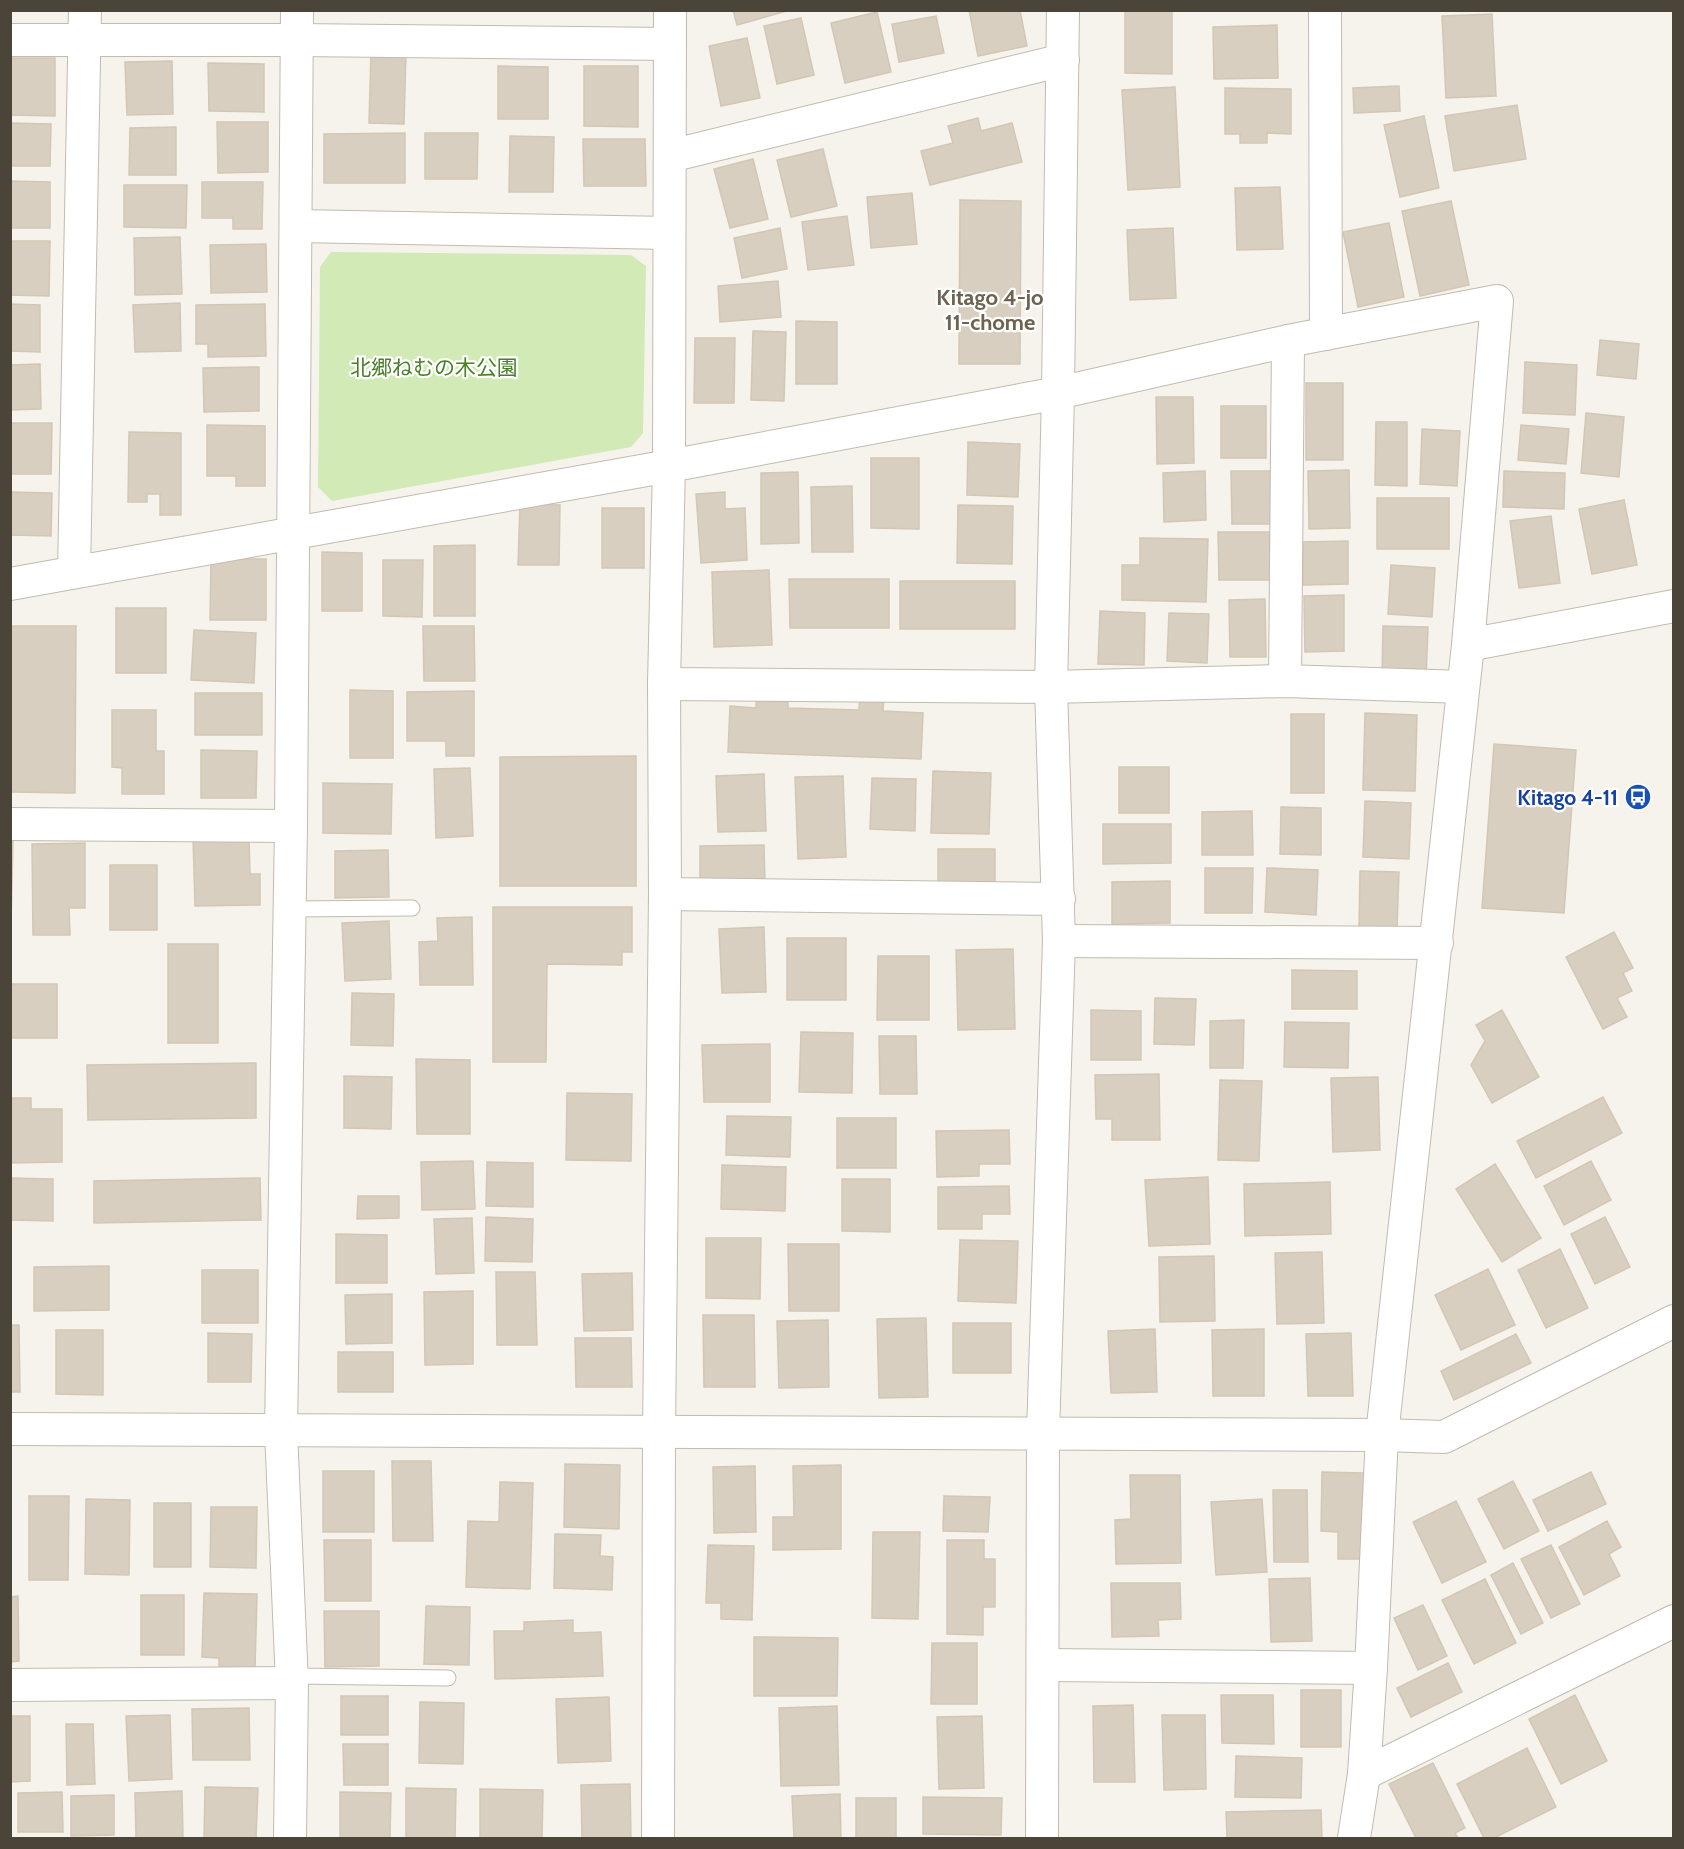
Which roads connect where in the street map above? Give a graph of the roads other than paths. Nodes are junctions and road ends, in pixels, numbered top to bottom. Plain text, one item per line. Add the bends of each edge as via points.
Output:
1 (670, 10) edge
2 (1063, 10) edge
3 (1325, 10) edge
4 (86, 25) edge
5 (297, 25) edge
6 (10, 40) edge
7 (670, 44) junction
8 (1063, 60) junction
9 (670, 156) junction
10 (297, 226) junction
11 (669, 233) junction
12 (1326, 333) junction
13 (1288, 341) junction
14 (1058, 393) junction
15 (669, 466) junction
16 (292, 534) junction
17 (74, 572) junction
18 (10, 584) edge
19 (1674, 606) edge
20 (1468, 645) junction
21 (1286, 681) junction
22 (664, 684) junction
23 (1051, 687) junction
24 (1463, 687) junction
25 (10, 824) edge
26 (291, 826) junction
27 (665, 894) junction
28 (1059, 899) junction
29 (412, 908) dead end
30 (289, 909) junction
31 (1059, 941) junction
32 (1437, 943) junction
33 (1674, 1322) edge
34 (10, 1429) edge
35 (281, 1431) junction
36 (659, 1433) junction
37 (1043, 1433) junction
38 (1382, 1435) junction
39 (1674, 1621) edge
40 (1043, 1665) junction
41 (1371, 1668) junction
42 (448, 1678) dead end
43 (292, 1680) junction
44 (10, 1685) edge
45 (1364, 1774) junction
46 (290, 1839) edge
47 (658, 1839) edge
48 (1042, 1839) edge
49 (1354, 1839) edge

1 - 7 street
2 - 8 street
3 - 12 street
4 - 5 street
4 - 6 street
4 - 17 street
5 - 7 street
5 - 10 street
7 - 9 street
8 - 9 street
8 - 14 street
9 - 11 street
10 - 11 street
10 - 16 street
11 - 15 street
12 - 13 street
12 - 20 street via 1497,301
13 - 14 street
13 - 21 street
14 - 15 street
14 - 23 street
15 - 16 street
15 - 22 street
16 - 17 street
16 - 26 street
17 - 18 street
19 - 20 street
20 - 24 street
21 - 23 street
21 - 24 street
22 - 23 street
22 - 27 street
23 - 28 street
24 - 32 street
25 - 26 street
26 - 30 street
27 - 28 street
27 - 36 street
28 - 31 street
29 - 30 lane
30 - 35 street
31 - 32 street
31 - 37 street
32 - 38 street
33 - 38 street via 1444,1437
34 - 35 street
35 - 36 street
35 - 43 street
36 - 37 street
36 - 47 street
37 - 38 street
37 - 40 street
38 - 41 street
39 - 45 street
40 - 41 street
40 - 48 street
41 - 45 street
42 - 43 lane
43 - 44 street
43 - 46 street
45 - 49 street

